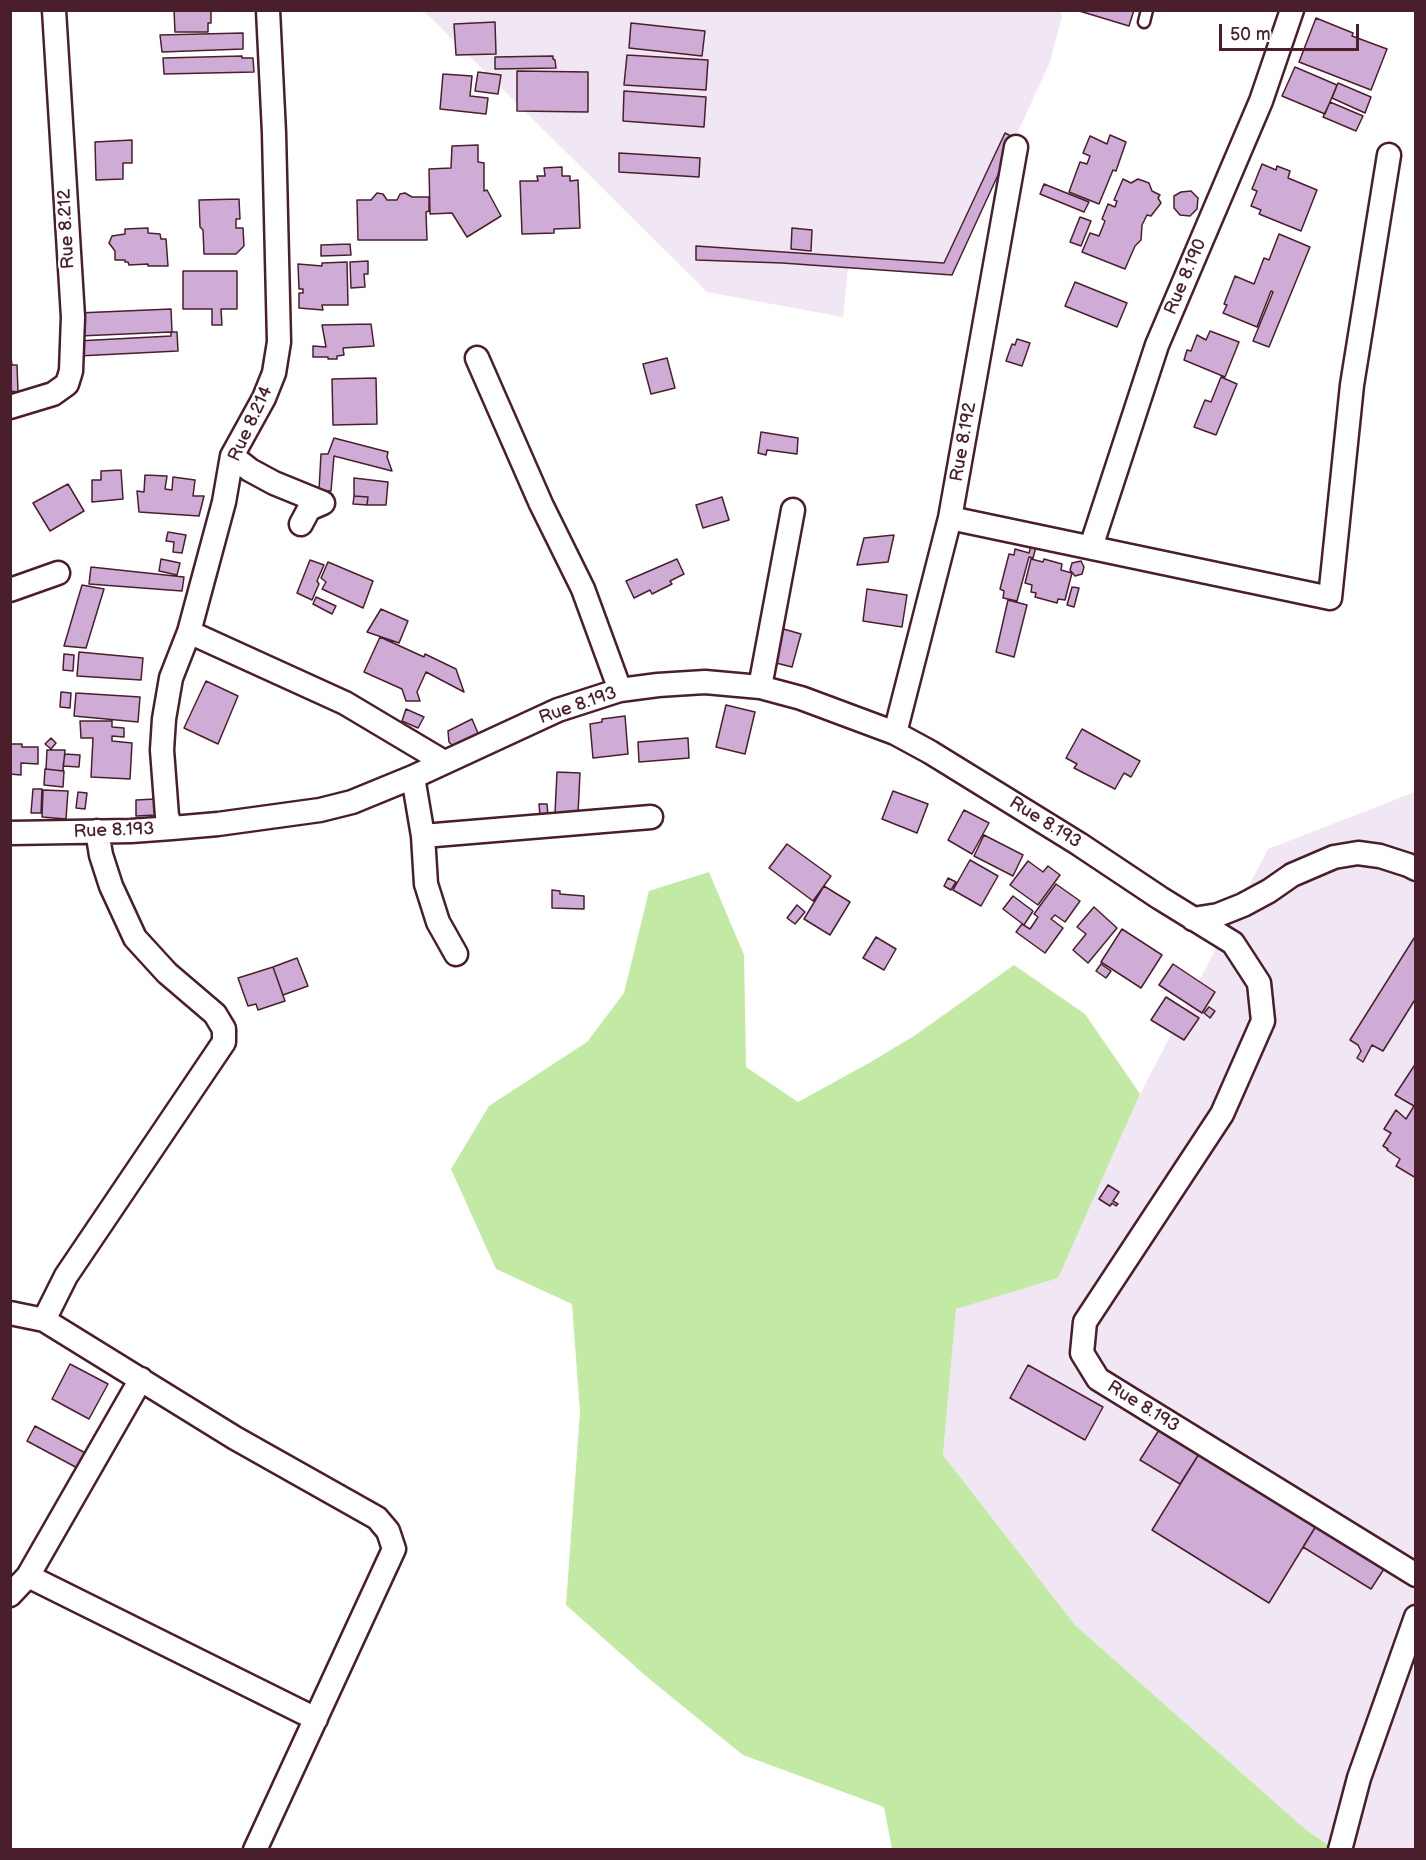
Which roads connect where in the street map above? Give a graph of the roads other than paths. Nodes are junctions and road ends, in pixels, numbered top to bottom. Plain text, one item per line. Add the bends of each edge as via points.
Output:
1 (54, 10) edge
2 (268, 10) edge
3 (1148, 10) edge
4 (1292, 10) edge
5 (1144, 22) dead end
6 (1016, 147) dead end
7 (1389, 155) dead end
8 (477, 358) dead end
9 (10, 407) edge
10 (232, 456) junction
11 (793, 510) dead end
12 (950, 518) junction
13 (301, 524) dead end
14 (1091, 547) junction
15 (57, 573) dead end
16 (10, 590) edge
17 (189, 632) junction
18 (760, 687) junction
19 (620, 690) junction
20 (895, 733) junction
21 (444, 762) junction
22 (413, 777) junction
23 (651, 817) dead end
24 (172, 828) junction
25 (97, 831) junction
26 (10, 833) edge
27 (423, 836) junction
28 (1416, 869) edge
29 (1193, 919) junction
30 (456, 954) dead end
31 (10, 1312) edge
32 (44, 1320) junction
33 (141, 1378) junction
34 (1416, 1575) edge
35 (28, 1576) junction
36 (10, 1594) edge
37 (1416, 1617) edge
38 (316, 1719) junction
39 (255, 1850) edge
40 (1340, 1850) edge

1 - 9 street, Rue 8.212 via 73,317 71,371 68,384 53,394
2 - 10 street, Rue 8.214 via 279,342 274,373 264,398
3 - 5 lane
4 - 14 street, Rue 8.190 via 1261,101 1157,345
6 - 12 street, Rue 8.192
7 - 14 street via 1352,385 1330,598
8 - 19 street via 583,589
10 - 13 street via 274,483 323,503 309,509
10 - 17 street, Rue 8.214 via 224,502
11 - 18 street
12 - 14 street
12 - 20 street, Rue 8.192
15 - 16 street
17 - 21 street via 345,703
17 - 24 street, Rue 8.214 via 171,678 164,719 164,779 167,816
18 - 19 street, Rue 8.193 via 705,682
18 - 20 street, Rue 8.193
19 - 21 street, Rue 8.193 via 558,710
20 - 29 street, Rue 8.193 via 1079,844
21 - 22 street, Rue 8.193
22 - 24 street, Rue 8.193 via 320,810
22 - 27 street
23 - 27 street
24 - 25 street, Rue 8.193
25 - 26 street, Rue 8.193
25 - 32 street via 111,886 135,938 166,973 215,1014 224,1029 224,1042 66,1276
27 - 30 street via 426,884 438,921
28 - 29 street via 1380,856 1359,853 1334,857 1292,875 1243,905
29 - 34 street, Rue 8.193 via 1233,943 1259,983 1263,1022 1222,1114 1085,1322 1082,1353 1098,1379
31 - 32 street
32 - 33 street
33 - 35 street
33 - 38 street via 234,1438 377,1518 388,1531 394,1549
35 - 36 street
35 - 38 street
37 - 40 street via 1359,1778
38 - 39 street

